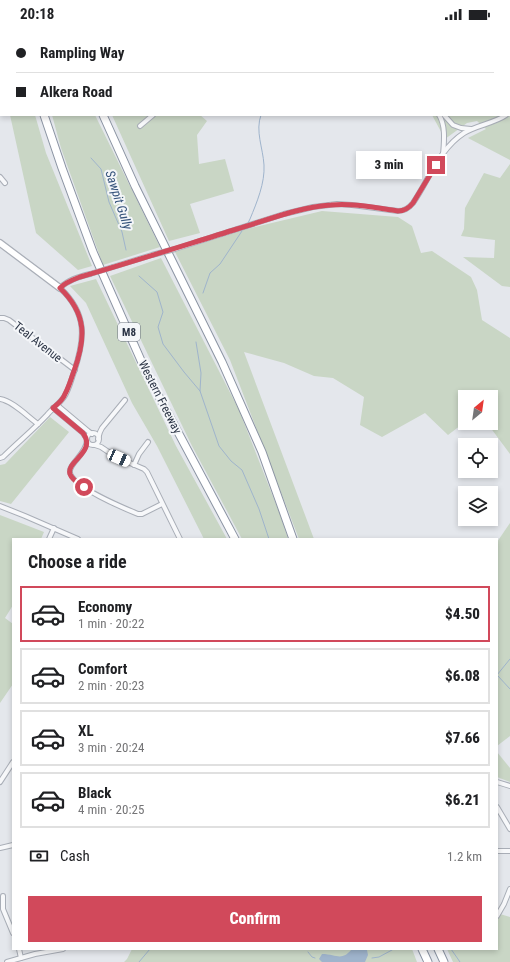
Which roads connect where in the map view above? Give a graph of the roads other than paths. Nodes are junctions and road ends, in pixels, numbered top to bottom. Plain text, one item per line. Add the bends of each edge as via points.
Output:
1 (44, 116) edge
2 (103, 116) edge
3 (152, 116) edge
4 (440, 116) edge
5 (445, 116) edge
6 (504, 116) edge
7 (140, 126) dead end
8 (471, 129) junction
9 (443, 155) junction
10 (0, 177) edge
11 (5, 183) dead end
12 (0, 243) edge
13 (60, 288) junction
14 (1, 312) dead end
15 (1, 318) edge
16 (75, 370) junction
17 (0, 399) edge
18 (125, 400) dead end
19 (55, 407) junction
20 (38, 424) junction
21 (102, 428) junction
22 (93, 434) junction
23 (98, 439) junction
24 (87, 440) junction
25 (148, 442) dead end
26 (94, 445) junction
27 (107, 451) junction
28 (83, 452) junction
29 (0, 458) edge
30 (134, 465) junction
31 (162, 504) junction
32 (0, 506) edge
33 (54, 528) junction
34 (49, 538) edge
35 (76, 538) edge
36 (179, 538) edge
37 (234, 538) edge
38 (293, 538) edge
39 (12, 764) edge
40 (0, 782) edge
41 (498, 782) edge
42 (510, 786) edge
43 (498, 809) edge
44 (510, 829) edge
45 (12, 845) edge
46 (0, 848) edge
47 (498, 851) edge
48 (510, 851) edge
49 (510, 889) edge
50 (3, 896) dead end
51 (498, 914) edge
52 (12, 931) edge
53 (59, 950) edge
54 (422, 950) edge
55 (438, 950) edge
56 (20, 959) edge
57 (7, 962) edge
58 (428, 962) edge
59 (444, 962) edge

1 - 37 highway, Western Freeway / M8 via 93,252 144,367
2 - 38 highway via 222,362 262,452
3 - 7 street
4 - 9 street via 444,129
5 - 8 street via 453,125
6 - 8 street
8 - 9 street via 455,140
9 - 13 street, bridge via 413,203 403,211 352,204 314,207 90,274 69,281
10 - 11 street
12 - 13 street
13 - 16 street via 74,303 82,326 81,349
14 - 15 street
15 - 16 street, Teal Avenue via 9,320
16 - 19 street via 65,395
17 - 20 street via 11,403
18 - 21 street
19 - 20 street
19 - 22 street
19 - 24 street via 83,433
20 - 29 street
21 - 22 street
21 - 23 street
22 - 23 street via 97,435
22 - 24 street via 89,435
23 - 26 street via 98,443
23 - 27 street
24 - 26 street via 90,445
24 - 28 street
25 - 30 street
26 - 27 street
26 - 28 street
27 - 30 street
28 - 31 street via 69,473 73,479 95,494 138,514
30 - 31 street via 148,473
31 - 36 street
32 - 33 street
33 - 34 street
33 - 35 street
39 - 40 street
41 - 42 street
43 - 44 street
45 - 46 street
47 - 48 street
49 - 51 street
50 - 52 street via 3,909
53 - 56 street
54 - 58 highway
55 - 59 highway
56 - 57 street

